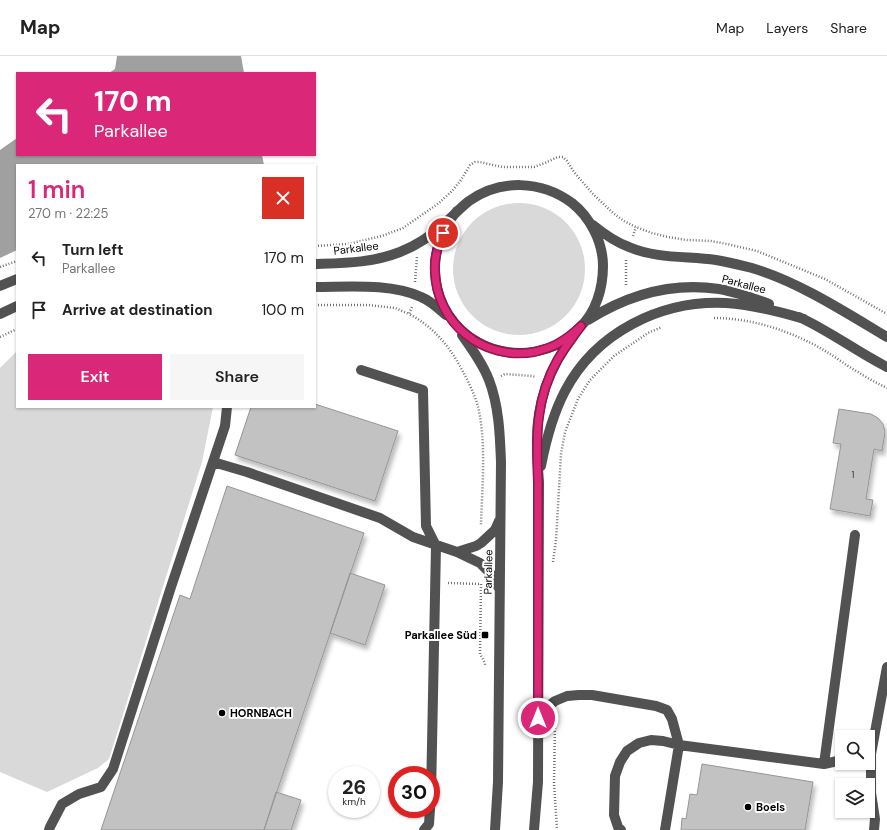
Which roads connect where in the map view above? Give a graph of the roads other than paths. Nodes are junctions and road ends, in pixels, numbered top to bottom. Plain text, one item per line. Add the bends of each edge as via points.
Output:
1 (457, 211) junction
2 (587, 220) junction
3 (316, 264) edge
4 (16, 279) edge
5 (0, 286) edge
6 (316, 287) edge
7 (16, 306) edge
8 (0, 314) edge
9 (804, 319) junction
10 (453, 322) junction
11 (583, 324) junction
12 (887, 337) edge
13 (887, 367) edge
14 (361, 370) dead end
15 (227, 408) edge
16 (213, 462) junction
17 (538, 482) junction
18 (501, 517) junction
19 (855, 535) dead end
20 (436, 546) junction
21 (457, 552) junction
22 (500, 589) junction
23 (887, 667) edge
24 (875, 730) edge
25 (537, 733) junction
26 (680, 745) junction
27 (835, 762) edge
28 (824, 764) junction
29 (432, 766) edge
30 (870, 770) edge
31 (429, 818) edge
32 (875, 819) junction
33 (49, 830) edge
34 (424, 830) edge
35 (495, 830) edge
36 (534, 830) edge
37 (621, 830) edge
38 (665, 830) edge
39 (874, 830) edge
40 (882, 830) edge

1 - 2 street, Parkallee via 490,189 516,184 541,187 554,192 576,206
1 - 3 street, Parkallee via 433,233 401,252 372,260
1 - 10 street, Parkallee via 449,221 438,245 435,264 439,296
2 - 11 street, Parkallee via 596,233 601,248 603,279 600,294
2 - 12 street, Parkallee via 612,239 645,253 716,260 753,268 817,296
4 - 5 street
6 - 10 street, Parkallee via 392,289 430,302
7 - 8 street
9 - 11 street, Parkallee via 758,300 720,289 681,287 631,298 612,306
9 - 13 street, Parkallee
9 - 17 street via 761,307 725,303 700,304 659,312 623,329 588,358 565,391 548,434
10 - 11 street, Parkallee via 467,336 480,344 510,353 526,353 556,345
10 - 18 street, Parkallee via 478,358 489,380 495,402 500,437
11 - 17 street, Parkallee via 558,359 544,391 537,432
14 - 20 street via 423,390 426,526
15 - 16 street
16 - 20 street via 380,518 413,537
16 - 33 street via 113,769 101,786 62,804
17 - 25 street, Parkallee
18 - 21 street via 495,530 481,543
18 - 22 street, Parkallee
19 - 28 street
20 - 21 street
20 - 29 street
21 - 22 street via 480,563 491,574
22 - 35 street, Parkallee via 498,782
23 - 24 street
25 - 26 street via 546,708 555,701 567,696 592,695 667,710
25 - 36 street, Parkallee via 538,782
26 - 28 street
26 - 37 street via 651,740 639,743 627,751 615,776 614,814
26 - 38 street
27 - 28 street
30 - 32 street
31 - 34 street via 429,824
32 - 39 street
32 - 40 street

